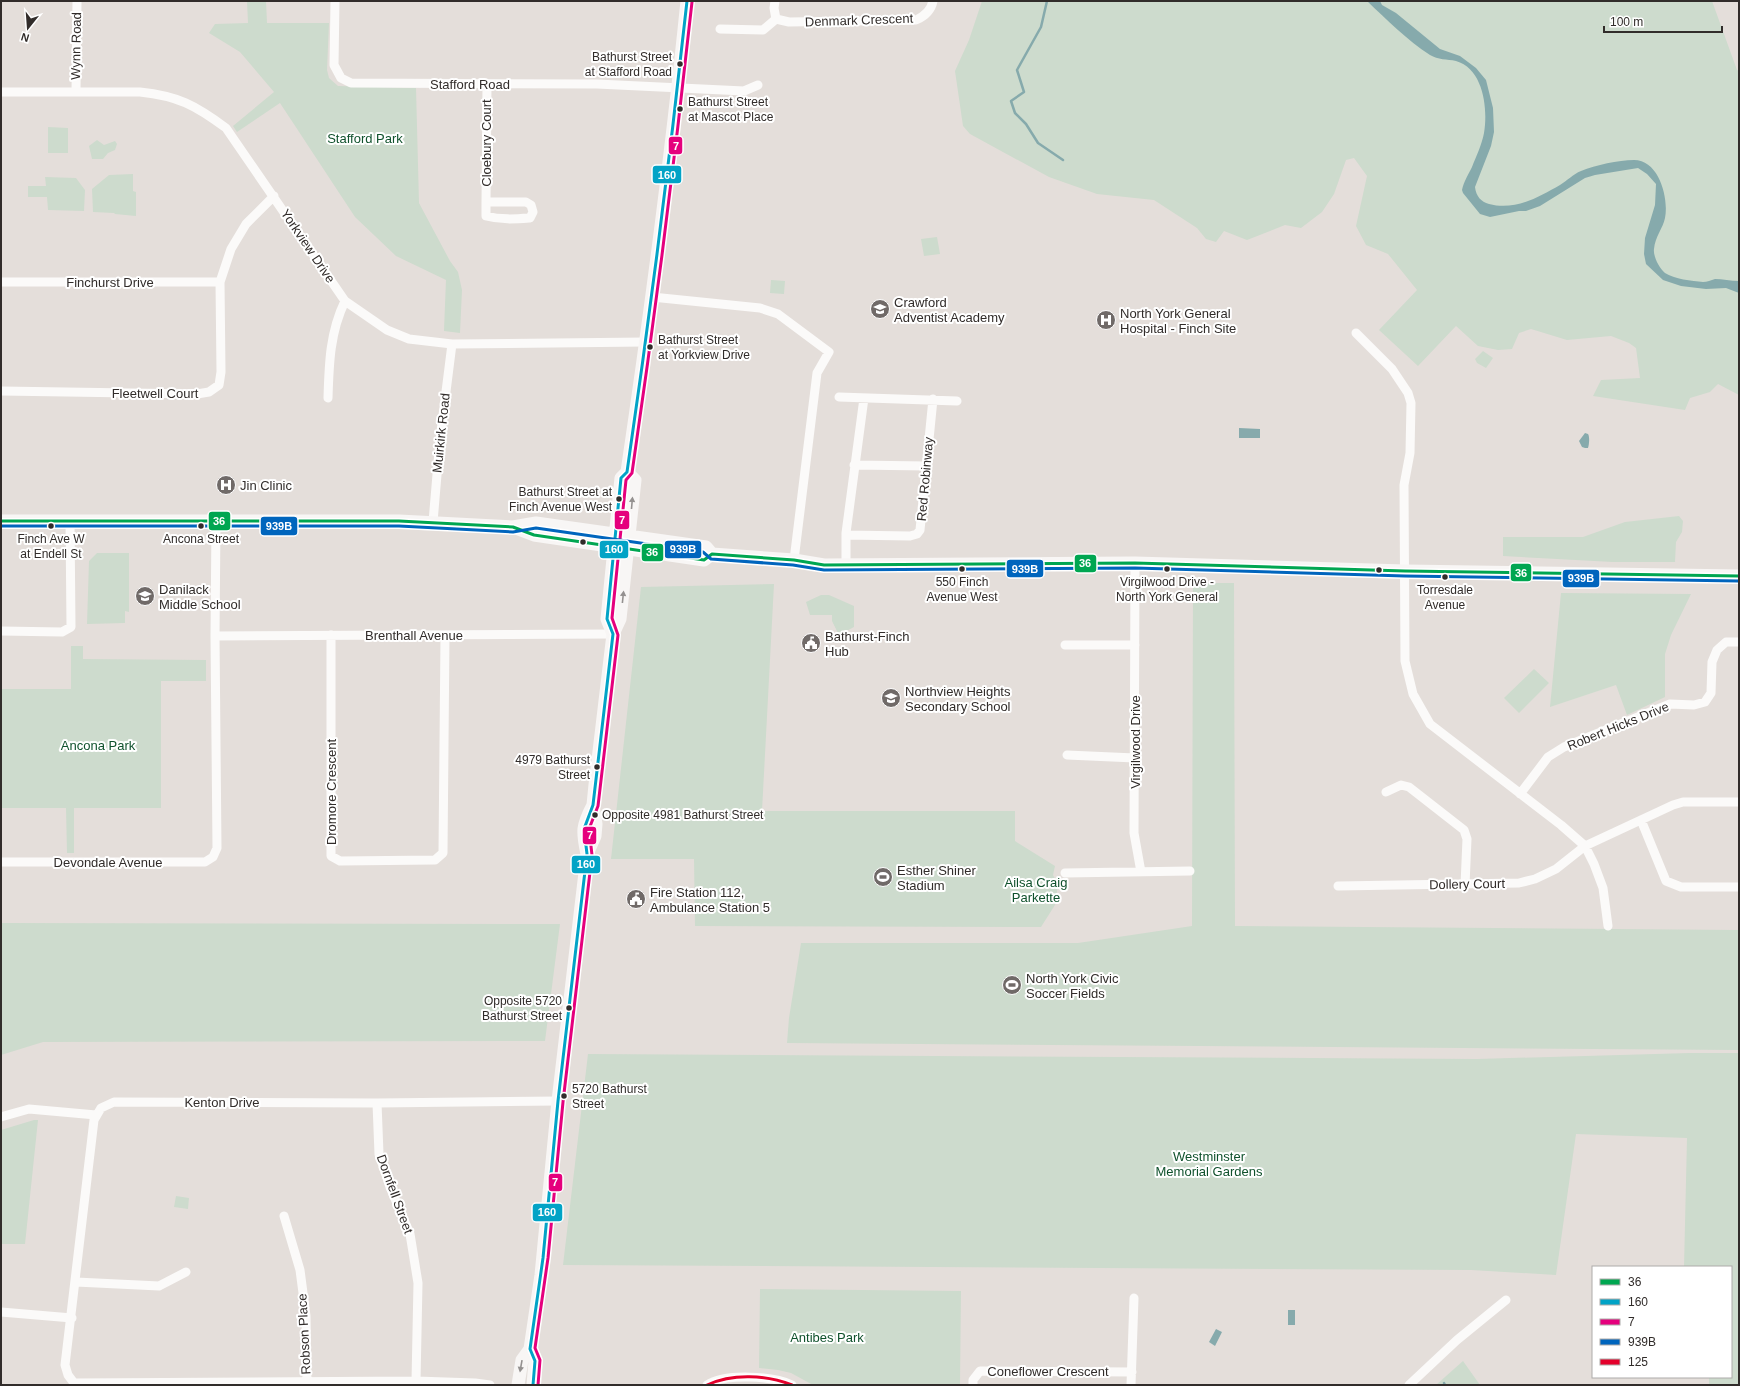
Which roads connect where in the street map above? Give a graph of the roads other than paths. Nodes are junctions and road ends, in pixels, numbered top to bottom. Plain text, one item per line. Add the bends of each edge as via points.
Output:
1 (77, 1) edge
2 (335, 1) edge
3 (686, 1) edge
4 (775, 1) edge
5 (933, 1) edge
6 (776, 19) junction
7 (720, 29) dead end
8 (487, 84) junction
9 (758, 85) dead end
10 (678, 87) junction
11 (76, 91) junction
12 (1, 92) edge
13 (274, 196) junction
14 (486, 202) junction
15 (1, 282) edge
16 (220, 282) junction
17 (652, 297) junction
18 (345, 301) junction
19 (1356, 333) dead end
20 (645, 342) junction
21 (452, 344) junction
22 (1, 391) edge
23 (328, 398) dead end
24 (839, 398) dead end
25 (864, 398) junction
26 (933, 399) junction
27 (957, 401) dead end
28 (854, 465) junction
29 (927, 466) junction
30 (627, 472) junction
31 (1, 521) edge
32 (70, 521) junction
33 (216, 521) junction
34 (433, 522) junction
35 (846, 535) junction
36 (629, 536) junction
37 (614, 540) junction
38 (628, 550) junction
39 (712, 554) junction
40 (794, 560) junction
41 (1135, 563) junction
42 (846, 565) junction
43 (1404, 571) junction
44 (1739, 576) edge
45 (1, 631) edge
46 (613, 634) junction
47 (331, 635) junction
48 (445, 635) junction
49 (215, 636) junction
50 (1739, 642) edge
51 (1066, 645) dead end
52 (1135, 645) junction
53 (1067, 756) dead end
54 (1135, 758) junction
55 (1386, 792) dead end
56 (1520, 794) junction
57 (1739, 802) edge
58 (1641, 820) junction
59 (1585, 846) junction
60 (1, 862) edge
61 (1190, 871) dead end
62 (1141, 872) junction
63 (1065, 873) dead end
64 (1465, 885) junction
65 (1338, 886) dead end
66 (1739, 887) edge
67 (1608, 926) dead end
68 (558, 1101) junction
69 (377, 1103) junction
70 (96, 1115) junction
71 (1, 1117) edge
72 (284, 1216) dead end
73 (186, 1272) dead end
74 (76, 1282) junction
75 (1134, 1298) dead end
76 (1506, 1300) dead end
77 (1, 1312) edge
78 (72, 1318) junction
79 (530, 1349) junction
80 (1132, 1372) junction
81 (416, 1381) junction
82 (307, 1382) junction
83 (184, 1384) edge
84 (490, 1385) edge
85 (518, 1385) edge
86 (533, 1385) edge
87 (707, 1385) edge
88 (792, 1385) edge
89 (973, 1385) edge
90 (1131, 1385) edge
91 (1408, 1385) edge

1 - 11 street, Wynn Road
2 - 8 street, Stafford Road via 334,65 341,78 351,83
3 - 10 main road
4 - 6 street
5 - 6 street, Denmark Crescent via 932,8 916,20 789,22
6 - 7 street via 763,30
8 - 10 street, Stafford Road
8 - 14 street, Cloebury Court
9 - 10 street, Stafford Road via 744,91
10 - 17 main road
11 - 12 street, Yorkview Drive
11 - 13 street, Yorkview Drive via 140,92 161,95 181,100 203,111 226,128
13 - 16 street, Fleetwell Court via 246,224 232,249
13 - 18 street, Yorkview Drive
14 - 14 street, Cloebury Court via 486,216 498,220 530,218 533,212 531,205 526,202
15 - 16 street, Finchurst Drive
16 - 22 street, Fleetwell Court via 221,372 219,386 209,392 197,394
17 - 20 main road
17 - 40 street via 760,308 778,314 829,352 817,373
18 - 21 street, Yorkview Drive via 387,330 409,339
18 - 23 street via 336,322 329,359
19 - 43 street via 1392,369 1408,393 1411,403 1410,453 1404,484
20 - 21 street, Yorkview Drive
20 - 30 main road
21 - 34 street, Muirkirk Road
24 - 25 street
25 - 26 street
25 - 28 street
26 - 27 street
26 - 29 street, Red Robinway
28 - 29 street
28 - 35 street
29 - 35 street, Red Robinway via 921,527 917,534
36 -> 30 main road via 634,480
30 - 37 main road via 621,478
31 - 32 main road
32 - 33 main road
32 - 45 street via 71,627 62,632
33 - 34 main road
33 - 49 street
34 - 37 main road via 513,527 536,523
35 - 42 street
36 - 37 main road
36 - 38 main road
36 - 39 main road via 706,546
37 - 38 main road
37 - 46 main road via 607,619
38 - 39 main road via 704,560
46 -> 38 main road via 620,619
39 - 40 main road
40 - 42 main road via 824,565
41 - 42 main road
41 - 43 main road
41 - 52 street, Virgilwood Drive
43 - 44 main road
43 - 56 street via 1405,661 1413,694 1430,724
46 - 48 street, Brenthall Avenue
46 - 68 main road via 593,805 595,833 587,854
47 - 48 street, Brenthall Avenue
47 - 48 street, Dromore Crescent via 331,856 340,861 435,860 443,853
47 - 49 street, Brenthall Avenue
49 - 60 street, Devondale Avenue via 217,848 213,857 205,862
50 - 56 street, Robert Hicks Drive via 1726,642 1717,650 1712,662 1711,693 1705,702 1694,705 1670,704 1564,747 1548,757
51 - 52 street
52 - 54 street, Virgilwood Drive
53 - 54 street
54 - 62 street, Virgilwood Drive via 1134,833
55 - 64 street via 1401,785 1409,787 1464,830 1467,839
56 - 59 street
57 - 58 street, Dollery Court via 1683,802
58 - 59 street, Dollery Court
58 - 66 street via 1666,881 1681,887
59 - 64 street, Dollery Court via 1556,869 1535,879 1519,883
59 - 67 street via 1603,888
61 - 62 street
62 - 63 street
64 - 65 street, Dollery Court
68 - 69 street, Kenton Drive
68 - 79 main road via 544,1258
69 - 70 street, Kenton Drive via 114,1102 100,1108
69 - 81 street, Dornfell Street via 379,1154 410,1234 418,1283
70 - 71 street via 29,1109
70 - 74 street
72 - 82 street, Robson Place via 301,1278 306,1316
73 - 74 street via 159,1286
74 - 78 street
75 - 80 street
76 - 91 street
77 - 78 street
78 - 83 street via 65,1365 74,1383
79 -> 85 main road via 522,1360
79 - 86 main road via 535,1361
80 - 89 street, Coneflower Crescent via 980,1371 973,1380
80 - 90 street
81 - 82 street
81 - 84 street
82 - 83 street
87 - 88 street via 722,1380 747,1378 773,1379

